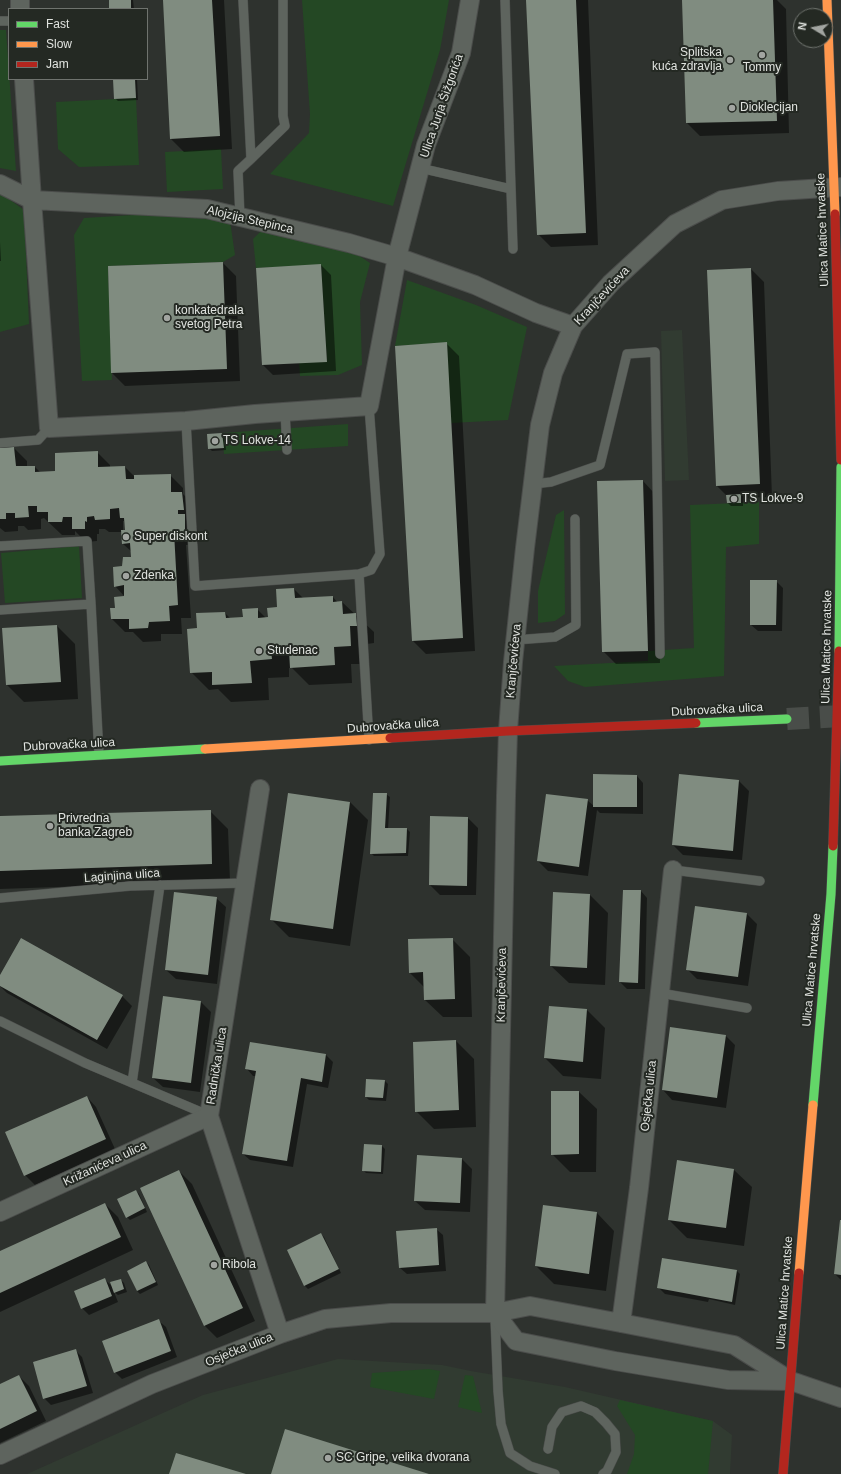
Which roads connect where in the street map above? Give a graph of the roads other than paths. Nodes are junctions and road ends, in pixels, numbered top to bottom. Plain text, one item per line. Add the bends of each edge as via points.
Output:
1 (243, 0) edge
2 (283, 0) edge
3 (470, 0) edge
4 (505, 0) edge
5 (827, 0) edge
6 (24, 80) edge
7 (251, 159) junction
8 (420, 168) junction
9 (0, 184) edge
10 (838, 188) edge
11 (510, 189) junction
12 (32, 200) junction
13 (240, 217) junction
14 (513, 249) dead end
15 (397, 257) junction
16 (573, 326) junction
17 (369, 406) junction
18 (285, 412) junction
19 (186, 421) junction
20 (49, 428) junction
21 (0, 443) edge
22 (287, 450) dead end
23 (841, 460) edge
24 (841, 467) edge
25 (533, 484) junction
26 (575, 519) dead end
27 (1, 546) dead end
28 (359, 574) junction
29 (91, 604) junction
30 (0, 610) edge
31 (515, 640) junction
32 (660, 654) dead end
33 (787, 719) tunnel mouth
34 (508, 731) junction
35 (369, 740) junction
36 (99, 756) junction
37 (0, 761) edge
38 (260, 789) dead end
39 (673, 870) joint
40 (760, 881) dead end
41 (246, 882) junction
42 (160, 885) junction
43 (0, 898) edge
44 (660, 993) junction
45 (747, 1008) dead end
46 (0, 1021) edge
47 (132, 1083) junction
48 (209, 1116) junction
49 (0, 1212) edge
50 (495, 1313) junction
51 (621, 1323) junction
52 (280, 1334) junction
53 (791, 1381) junction
54 (841, 1398) edge
55 (548, 1449) dead end
56 (0, 1455) edge
57 (555, 1474) edge
58 (603, 1474) edge
59 (783, 1474) edge

1 - 7 lane
2 - 7 lane via 282,116 285,126
3 - 8 street, Ulica Jurja Šižgorića via 461,53 426,145
4 - 11 lane
5 - 10 street, Ulica Matice hrvatske
6 - 12 street
7 - 13 lane via 238,172
8 - 11 lane
8 - 15 street, Ulica Jurja Šižgorića
9 - 12 street
10 - 16 street, Kranjčevićeva via 778,191 722,200 682,220 611,283
10 - 23 street, Ulica Matice hrvatske
11 - 14 lane
12 - 13 street, Alojzija Stepinca via 206,209
12 - 20 street
13 - 15 street, Alojzija Stepinca
15 - 16 street, Alojzija Stepinca via 475,285 536,313
15 - 17 street, Ulica Jurja Šižgorića
16 - 25 street, Kranjčevićeva via 553,373 540,425
17 - 18 street
17 - 28 lane via 380,554 371,570
18 - 19 street
18 - 22 lane
19 - 20 street
19 - 28 lane via 195,586
20 - 21 lane via 38,440
24 - 53 street, Ulica Matice hrvatske via 839,671 831,894
25 - 31 street, Kranjčevićeva
25 - 32 lane via 551,482 600,465 627,354 655,352
26 - 31 lane via 576,625 555,637
27 - 29 lane via 87,541
28 - 35 lane
29 - 30 lane
29 - 36 lane
31 - 34 street, Kranjčevićeva
33 - 34 street, Dubrovačka ulica
34 - 35 street, Dubrovačka ulica
34 - 50 street, Kranjčevićeva
35 - 36 street, Dubrovačka ulica
36 - 37 street, Dubrovačka ulica
38 - 41 street, Radnička ulica
39 - 40 lane
39 - 44 street, Osječka ulica
41 - 42 lane, Laginjina ulica
41 - 48 street, Radnička ulica
42 - 43 lane, Laginjina ulica
42 - 47 lane
44 - 45 lane
44 - 51 street, Osječka ulica via 639,1188
46 - 47 lane
47 - 48 lane
48 - 49 street, Križanićeva ulica
48 - 52 street, Radnička ulica
50 - 51 street, Osječka ulica via 530,1306
50 - 52 street, Osječka ulica via 364,1315 325,1319
50 - 53 street, Osječka ulica via 516,1341 728,1380
50 - 57 lane via 501,1424 510,1453 530,1466
51 - 53 street, Osječka ulica via 734,1345
52 - 56 street, Osječka ulica via 152,1384
53 - 54 street, Osječka ulica
53 - 59 street, Ulica Matice hrvatske
55 - 58 lane via 552,1427 562,1412 581,1406 595,1412 615,1434 616,1452

